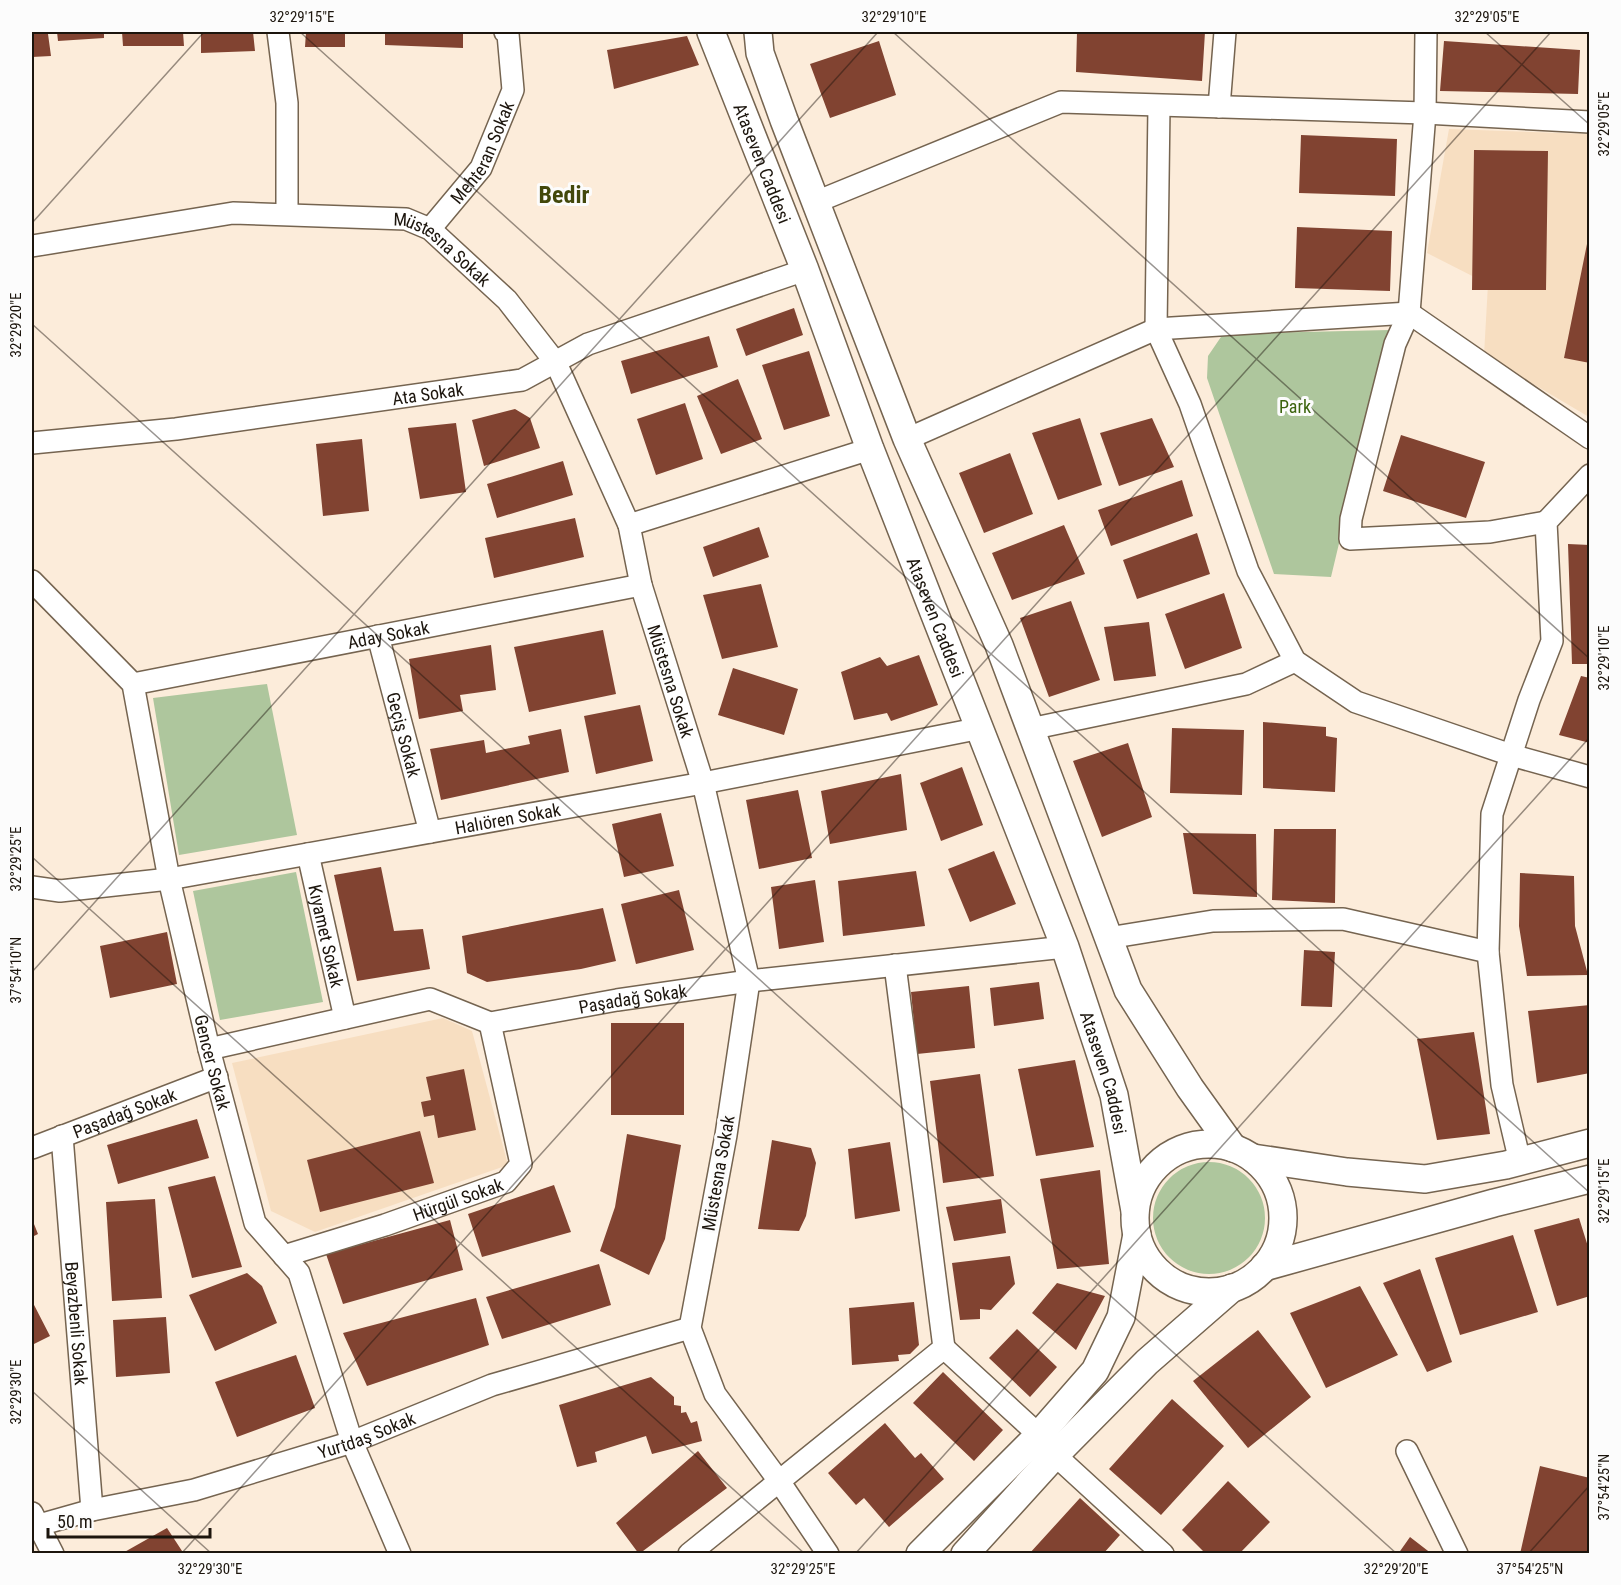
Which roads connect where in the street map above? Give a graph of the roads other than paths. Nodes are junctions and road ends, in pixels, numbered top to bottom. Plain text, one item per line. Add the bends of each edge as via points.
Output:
1 (278, 32) edge
2 (505, 32) edge
3 (711, 32) edge
4 (758, 32) edge
5 (1225, 32) edge
6 (1426, 32) edge
7 (1159, 106) junction
8 (1219, 107) junction
9 (1425, 113) junction
10 (1590, 122) edge
11 (816, 202) junction
12 (287, 214) junction
13 (430, 229) junction
14 (32, 246) edge
15 (805, 270) junction
16 (1409, 313) junction
17 (1156, 329) junction
18 (556, 363) junction
19 (1590, 438) edge
20 (907, 439) junction
21 (32, 443) edge
22 (870, 448) junction
23 (1590, 475) edge
24 (1546, 522) junction
25 (629, 525) junction
26 (32, 581) edge
27 (640, 585) junction
28 (378, 636) junction
29 (1295, 662) junction
30 (133, 684) junction
31 (981, 728) junction
32 (1030, 729) junction
33 (1511, 755) junction
34 (1590, 777) edge
35 (703, 783) junction
36 (430, 832) junction
37 (308, 854) junction
38 (169, 879) junction
39 (32, 887) edge
40 (1108, 938) junction
41 (1065, 947) junction
42 (1488, 952) junction
43 (895, 965) junction
44 (749, 981) junction
45 (345, 1018) junction
46 (490, 1023) junction
47 (209, 1049) junction
48 (216, 1077) junction
49 (62, 1136) junction
50 (1590, 1143) edge
51 (32, 1148) edge
52 (1243, 1153) junction
53 (1520, 1162) junction
54 (1586, 1183) edge
55 (1136, 1222) junction
56 (284, 1256) junction
57 (1264, 1267) junction
58 (1232, 1288) junction
59 (690, 1328) junction
60 (944, 1348) junction
61 (352, 1442) junction
62 (1047, 1445) junction
63 (1407, 1451) dead end
64 (779, 1481) junction
65 (92, 1510) junction
66 (35, 1519) edge
67 (53, 1554) edge
68 (400, 1554) edge
69 (688, 1554) edge
70 (828, 1554) edge
71 (920, 1554) edge
72 (965, 1554) edge
73 (1163, 1554) edge
74 (1457, 1554) edge

1 - 12 street via 286,103
2 - 13 street, Mehteran Sokak via 513,90 481,168
3 - 15 main road, Ataseven Caddesi
4 - 11 main road via 760,53
5 - 8 street
6 - 9 street
7 - 8 street
7 - 11 street via 1061,102
7 - 17 street
8 - 9 street
9 - 10 street
9 - 16 street
11 - 20 main road
12 - 13 street, Müstesna Sokak via 406,219
12 - 14 street, Müstesna Sokak via 233,213
13 - 18 street, Müstesna Sokak via 507,300
15 - 18 street, Ata Sokak via 588,344
15 - 22 main road, Ataseven Caddesi
16 - 17 street
16 - 19 street
16 - 24 street via 1395,344 1351,519 1350,539 1490,532
17 - 20 street
17 - 29 street via 1190,404 1248,571
18 - 21 street, Ata Sokak via 522,380 176,429
18 - 25 street, Müstesna Sokak
20 - 32 main road via 999,645
22 - 25 street
22 - 31 main road, Ataseven Caddesi
23 - 24 street
24 - 33 street via 1552,641
25 - 27 street, Müstesna Sokak
26 - 30 street
27 - 28 street, Aday Sokak
27 - 35 street, Müstesna Sokak
28 - 30 street, Aday Sokak
28 - 36 street, Geçiş Sokak
29 - 32 street via 1246,684
29 - 33 street via 1356,702
30 - 38 street, Gencer Sokak
31 - 35 street, Halıören Sokak
31 - 41 main road, Ataseven Caddesi
32 - 40 main road
33 - 34 street
33 - 42 street via 1492,814
35 - 36 street, Halıören Sokak
35 - 44 street, Müstesna Sokak
36 - 37 street, Halıören Sokak
37 - 38 street, Halıören Sokak
37 - 45 street, Kıyamet Sokak
38 - 39 street, Halıören Sokak via 60,891
38 - 47 street, Gencer Sokak
40 - 42 street via 1213,921 1343,919
40 - 52 main road via 1128,990 1190,1088
41 - 43 street, Paşadağ Sokak
41 - 55 main road, Ataseven Caddesi via 1114,1095
42 - 53 street via 1502,1085
43 - 44 street, Paşadağ Sokak
43 - 60 street
44 - 46 street, Paşadağ Sokak
44 - 59 street, Müstesna Sokak via 726,1135
45 - 46 street via 430,999
45 - 47 street
46 - 56 street, Hürgül Sokak via 521,1164 506,1182
47 - 48 street, Gencer Sokak
48 - 49 street, Paşadağ Sokak
48 - 56 street, Gencer Sokak via 255,1223
49 - 51 street, Paşadağ Sokak
49 - 65 street, Beyazbenli Sokak
50 - 53 main road
52 - 53 main road via 1347,1172 1425,1179
52 - 55 main road via 1211,1143 1189,1146 1169,1156 1152,1171 1141,1190
52 - 57 main road via 1270,1175 1280,1198 1283,1222 1277,1246
54 - 57 main road via 1494,1203
55 - 58 main road via 1144,1253 1156,1270 1173,1283 1213,1292
55 - 62 main road, Ataseven Caddesi via 1121,1317 1095,1371
56 - 61 street, Gencer Sokak via 299,1273
57 - 58 main road
58 - 62 main road, Ataseven Caddesi
59 - 61 street, Yurtdaş Sokak via 492,1385
59 - 64 street via 715,1394
60 - 62 street
60 - 64 street
61 - 65 street, Yurtdaş Sokak via 194,1490
61 - 68 street, Gencer Sokak
62 - 71 main road, Ataseven Caddesi
62 - 72 main road, Ataseven Caddesi
62 - 73 street
63 - 74 street
64 - 69 street
64 - 70 street
65 - 66 street, Yurtdaş Sokak
66 - 67 street

